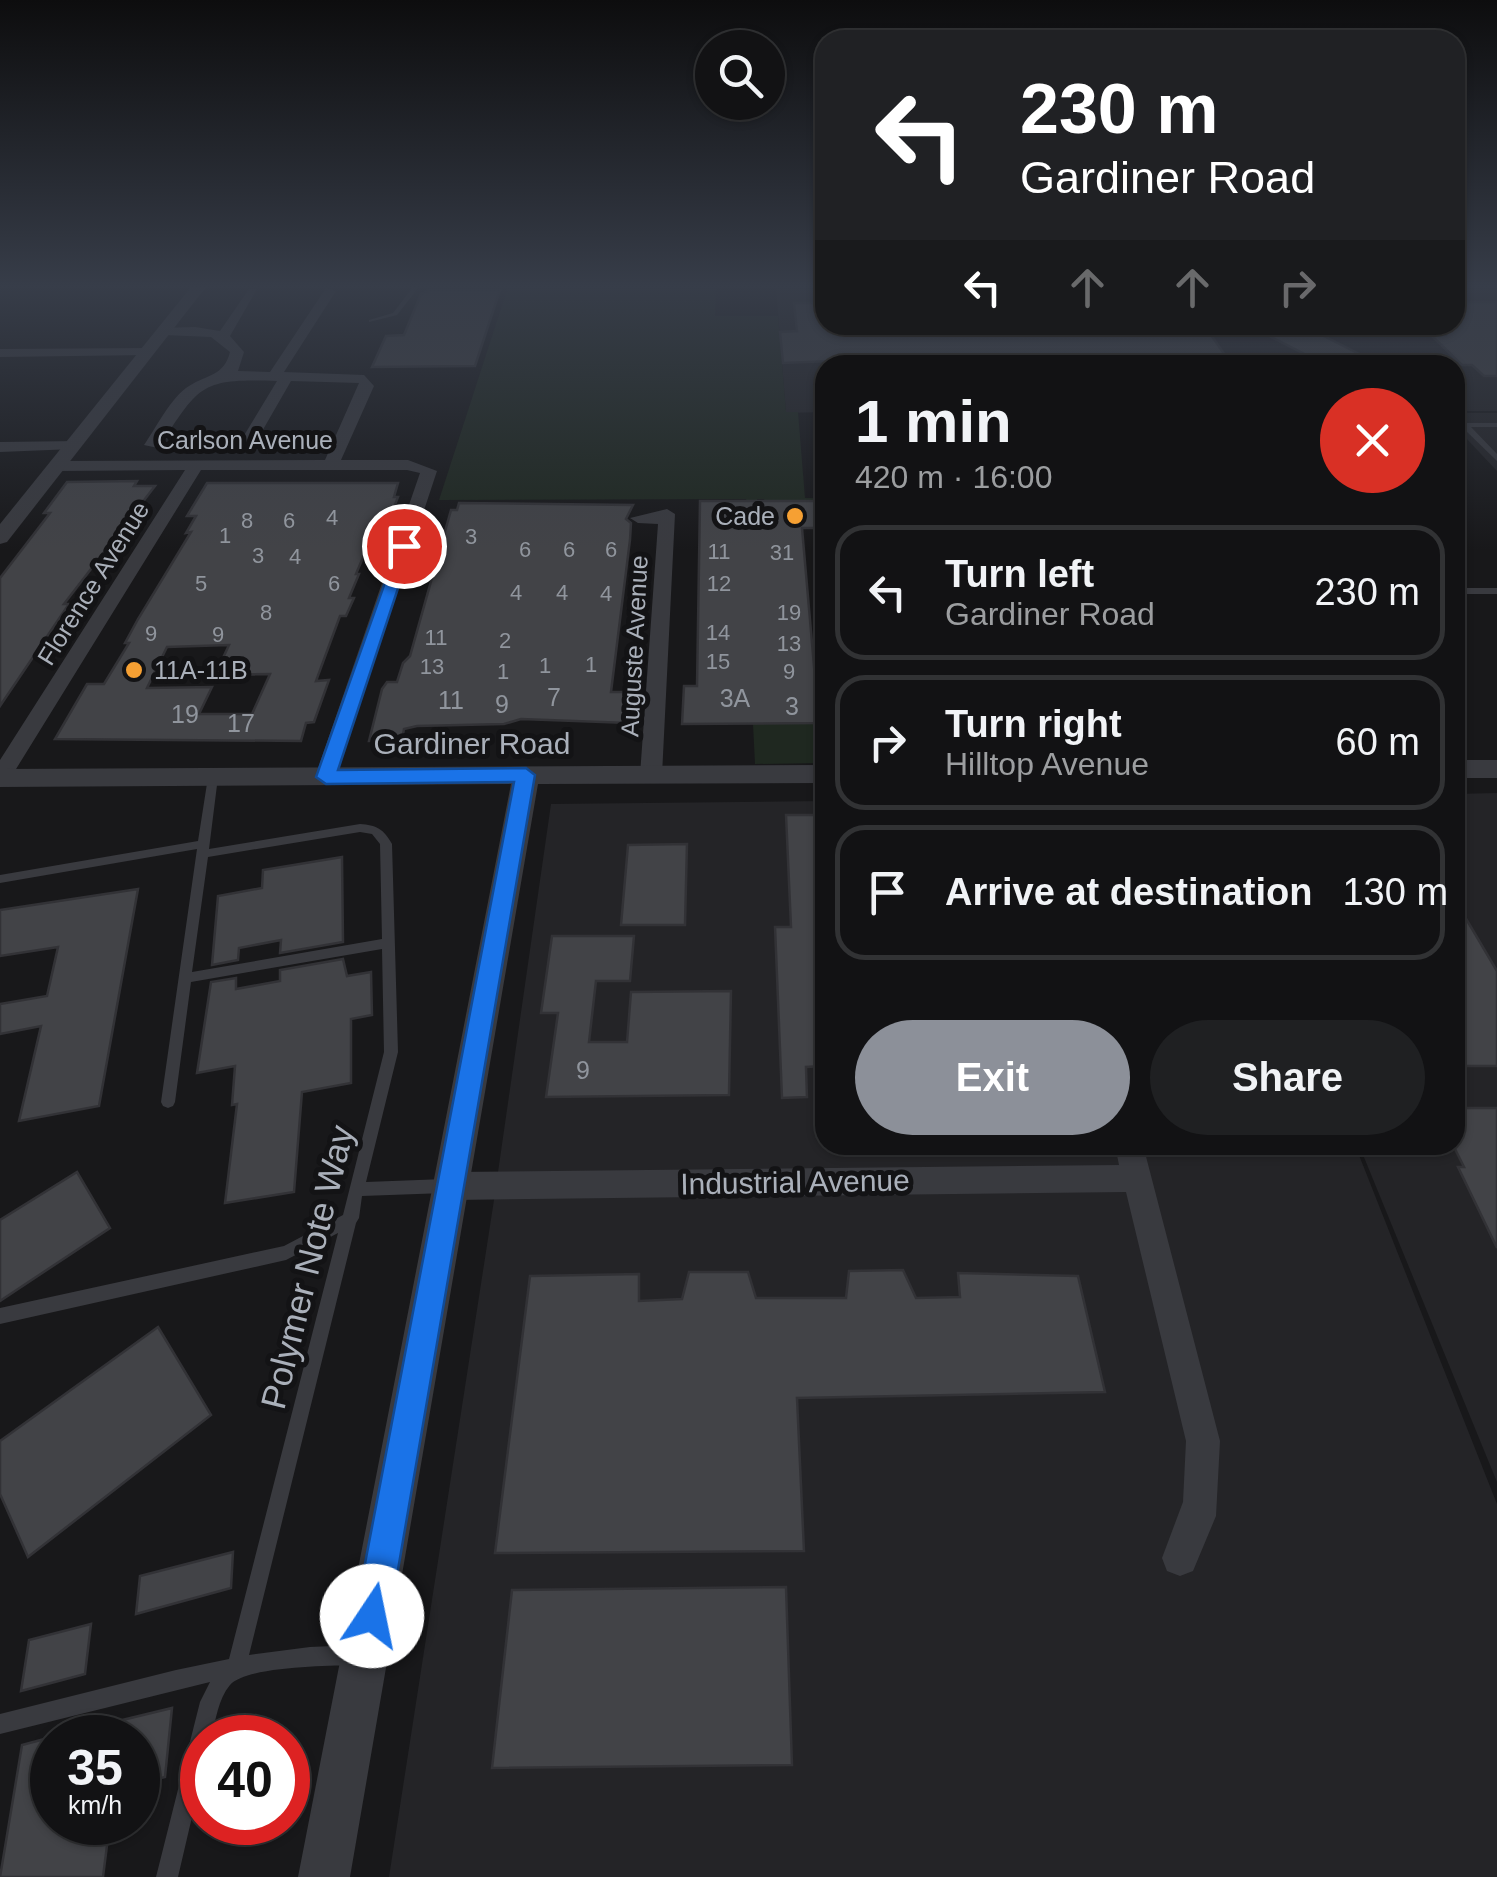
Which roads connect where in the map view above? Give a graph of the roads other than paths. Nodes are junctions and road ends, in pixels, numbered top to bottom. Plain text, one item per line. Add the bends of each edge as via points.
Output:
1 (130, 375) edge
2 (226, 375) joint
3 (280, 377) junction
4 (1465, 425) edge
5 (1497, 425) edge
6 (1465, 426) edge
7 (152, 446) dead end
8 (2, 447) edge
9 (72, 447) junction
10 (245, 447) dead end
11 (1497, 460) edge
12 (196, 465) junction
13 (331, 465) junction
14 (57, 466) junction
15 (638, 518) dead end
16 (0, 538) edge
17 (1497, 590) edge
18 (1465, 591) edge
19 (1465, 769) edge
20 (1497, 769) edge
21 (815, 774) edge
22 (526, 775) junction
23 (651, 775) junction
24 (213, 777) junction
25 (326, 777) junction
26 (0, 778) edge
27 (203, 849) junction
28 (0, 879) edge
29 (388, 943) junction
30 (185, 978) junction
31 (168, 1102) dead end
32 (1131, 1155) edge
33 (1138, 1178) junction
34 (453, 1186) junction
35 (359, 1189) junction
36 (351, 1218) junction
37 (0, 1316) edge
38 (1180, 1558) dead end
39 (365, 1655) junction
40 (237, 1666) junction
41 (0, 1724) edge
42 (167, 1877) edge
43 (324, 1877) edge

1 - 9 street
2 - 3 street
2 - 7 street via 190,391
3 - 10 street
3 - 13 street via 366,382
4 - 5 lane
6 - 11 lane
8 - 9 street
9 - 14 street
12 - 13 street, Carlson Avenue
12 - 14 street, Carlson Avenue
12 - 26 street, Florence Avenue
13 - 25 street, Carlson Avenue via 416,466 429,474
14 - 16 street
15 - 23 street, Auguste Avenue via 667,516
17 - 18 lane
19 - 20 street
21 - 23 street, Gardiner Road
22 - 23 street, Gardiner Road
22 - 25 street, Gardiner Road
22 - 34 street
24 - 25 street, Gardiner Road
24 - 26 street, Gardiner Road
24 - 27 lane
27 - 28 lane
27 - 29 lane, Polymer Note Way via 373,828 386,844
27 - 30 lane
29 - 30 lane
29 - 35 lane, Polymer Note Way via 392,1052
30 - 31 lane
32 - 33 street
33 - 34 street, Industrial Avenue
33 - 38 street via 1204,1441 1200,1515
34 - 35 lane
34 - 39 street
35 - 36 lane, Polymer Note Way
36 - 37 lane via 286,1253
36 - 40 lane, Polymer Note Way
39 - 40 lane
39 - 43 street
40 - 41 lane
40 - 42 lane, Polymer Note Way via 210,1702

